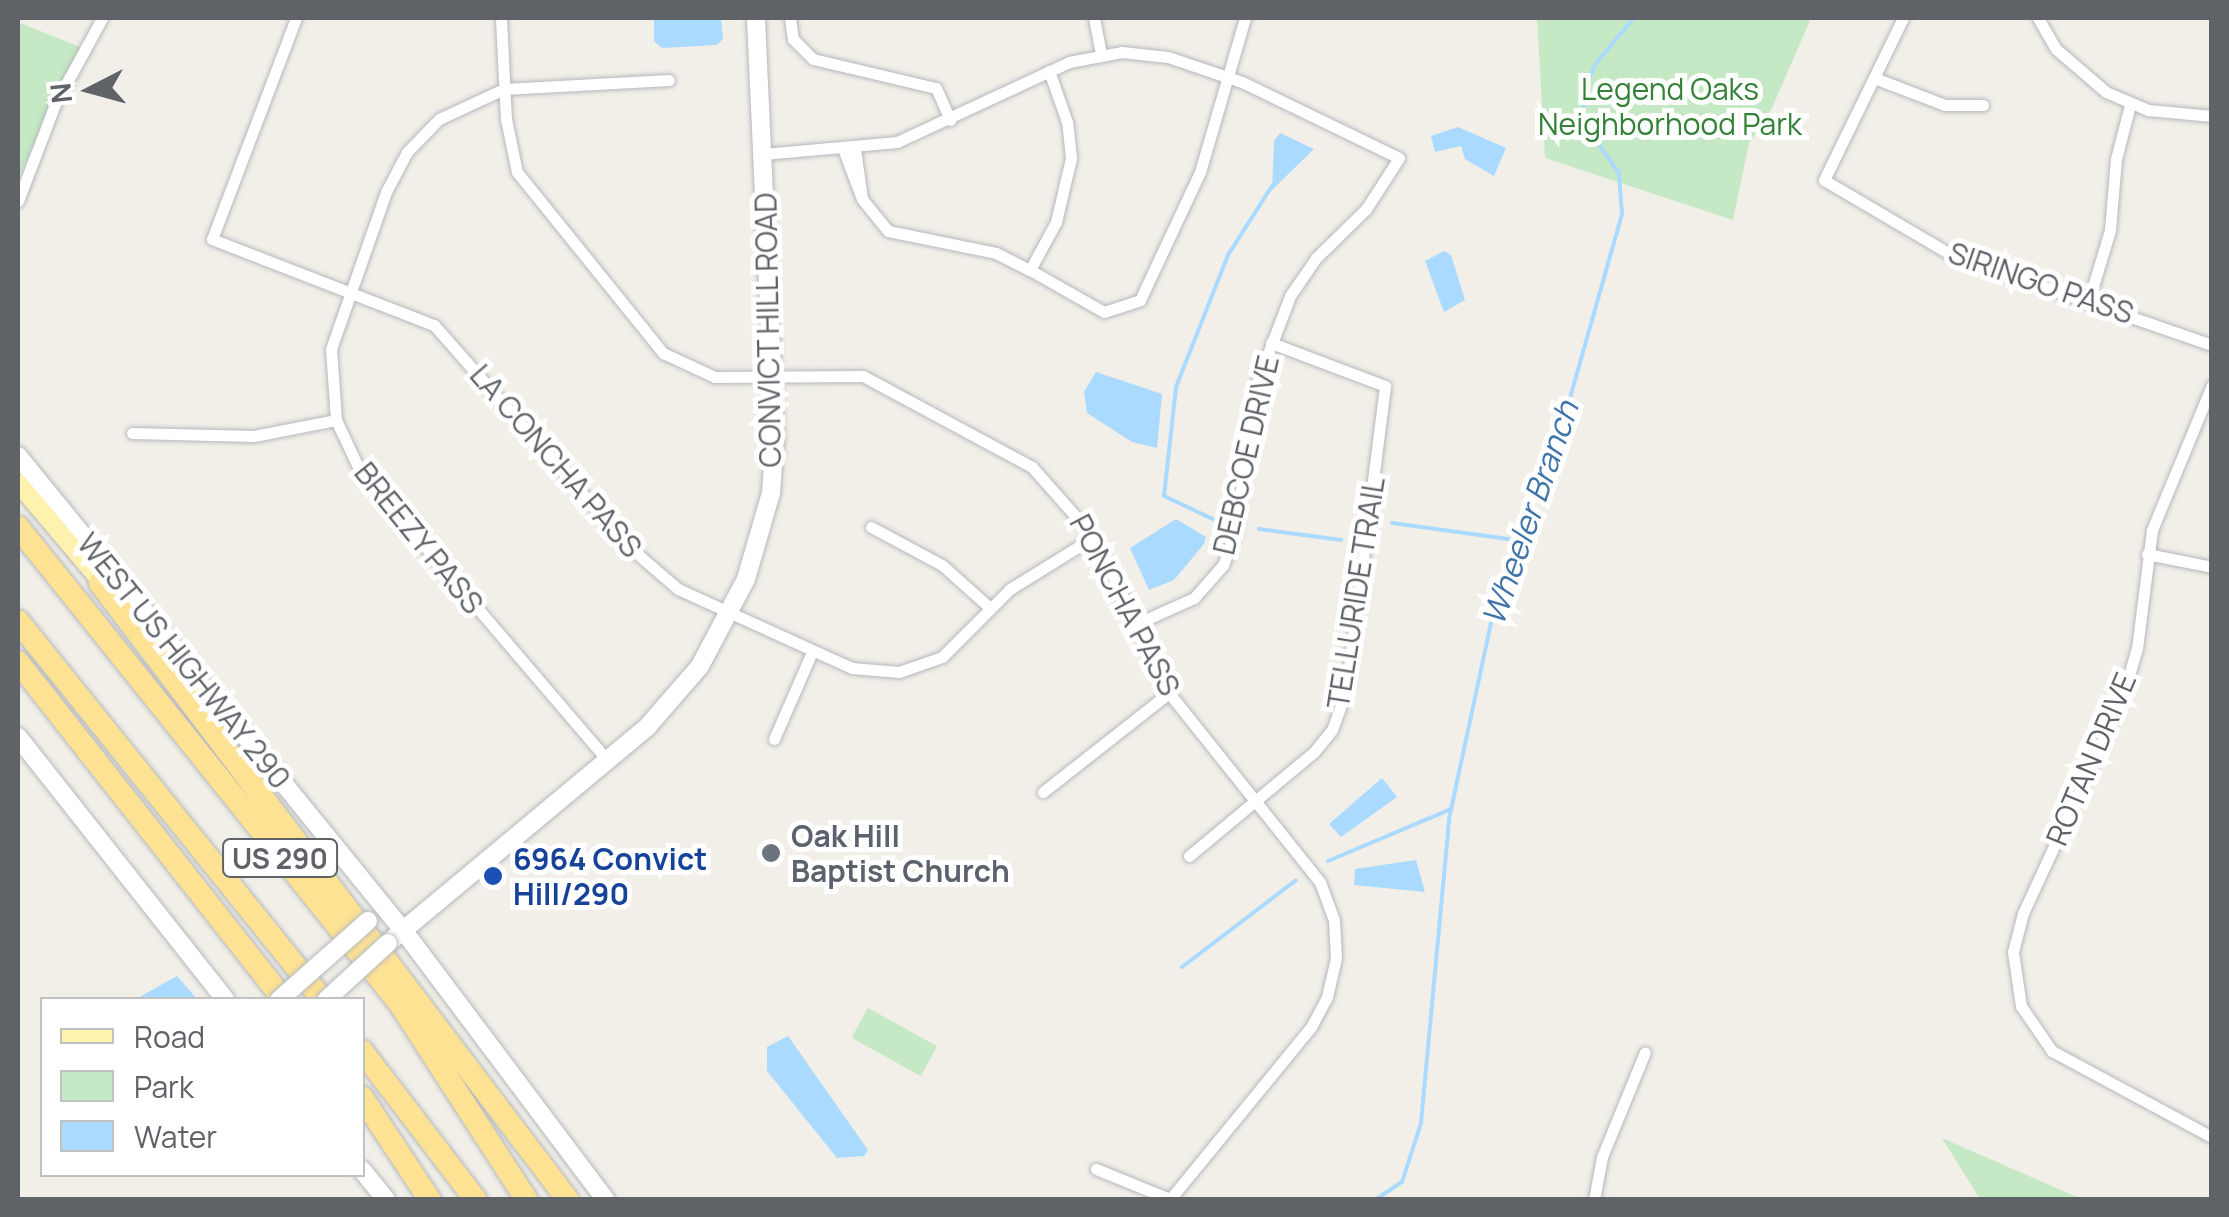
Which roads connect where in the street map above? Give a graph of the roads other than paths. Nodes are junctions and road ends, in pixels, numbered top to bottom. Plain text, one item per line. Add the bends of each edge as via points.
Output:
1 (102, 18) edge
2 (296, 18) edge
3 (501, 18) edge
4 (756, 18) edge
5 (790, 18) edge
6 (1094, 18) edge
7 (1246, 18) edge
8 (1903, 18) edge
9 (2038, 18) edge
10 (1100, 53) junction
11 (1049, 71) junction
12 (1225, 76) junction
13 (1877, 79) junction
14 (669, 80) dead end
15 (504, 89) junction
16 (1983, 105) dead end
17 (2130, 105) junction
18 (2212, 116) edge
19 (950, 120) junction
20 (849, 150) junction
21 (763, 154) junction
22 (18, 202) edge
23 (1030, 270) junction
24 (348, 290) junction
25 (2089, 300) junction
26 (1271, 343) junction
27 (2212, 345) edge
28 (773, 376) junction
29 (2212, 385) edge
30 (336, 420) junction
31 (132, 433) dead end
32 (18, 456) edge
33 (18, 482) edge
34 (18, 527) edge
35 (871, 527) dead end
36 (1094, 536) junction
37 (2146, 554) junction
38 (2212, 567) edge
39 (100, 583) junction
40 (989, 607) junction
41 (730, 614) junction
42 (18, 621) edge
43 (1134, 625) junction
44 (812, 652) junction
45 (18, 662) edge
46 (1169, 693) junction
47 (216, 699) junction
48 (18, 737) edge
49 (774, 739) dead end
50 (608, 761) junction
51 (1043, 792) dead end
52 (1256, 801) junction
53 (248, 818) junction
54 (1188, 856) dead end
55 (367, 885) junction
56 (366, 928) junction
57 (403, 930) junction
58 (224, 997) edge
59 (280, 997) edge
60 (286, 997) edge
61 (322, 997) edge
62 (327, 997) edge
63 (1645, 1052) dead end
64 (365, 1055) edge
65 (365, 1101) edge
66 (2212, 1138) edge
67 (1096, 1169) dead end
68 (365, 1174) edge
69 (386, 1200) edge
70 (430, 1200) edge
71 (476, 1200) edge
72 (527, 1200) edge
73 (568, 1200) edge
74 (606, 1200) edge
75 (1170, 1200) edge
76 (1594, 1200) edge

1 - 22 street via 55,104
2 - 24 street, LA CONCHA PASS via 212,239
3 - 15 street, PONCHA PASS
4 - 21 main road, CONVICT HILL ROAD
5 - 19 street via 792,39 813,59 936,88
6 - 10 street
7 - 12 street
8 - 13 street
9 - 17 street via 2080,74
10 - 11 street
10 - 12 street via 1152,53
11 - 19 street
11 - 23 street via 1068,122 1071,158 1056,222
12 - 23 street via 1200,172 1140,300 1104,312
12 - 26 street, DEBCOE DRIVE via 1398,158 1366,210 1298,282
13 - 16 street via 1944,105
13 - 25 street, SIRINGO PASS via 1824,180 1938,249
14 - 15 street, BREEZY PASS
15 - 24 street, BREEZY PASS via 439,119 407,152
15 - 28 street, PONCHA PASS via 508,141 532,199 663,353 715,377
17 - 18 street
17 - 25 street via 2116,158 2110,230
19 - 20 street
20 - 21 street
20 - 23 street via 862,199 888,231 980,248
21 - 28 main road, CONVICT HILL ROAD
24 - 30 street, BREEZY PASS via 331,348
24 - 41 street, LA CONCHA PASS via 448,337 628,546 662,578
25 - 27 street, SIRINGO PASS
26 - 43 street, DEBCOE DRIVE via 1252,402 1228,554 1194,598
26 - 52 street, TELLURIDE TRAIL via 1385,386 1342,704 1314,752
28 - 36 street, PONCHA PASS via 844,373 876,381 1020,458 1064,497
28 - 41 main road, CONVICT HILL ROAD via 770,493
29 - 37 street, ROTAN DRIVE
30 - 31 street via 254,436
30 - 50 street, BREEZY PASS via 360,471 384,502
32 - 47 main road, WEST US HIGHWAY 290
33 - 39 main road
34 - 53 highway, WEST US HIGHWAY 290 / US 290
35 - 40 street via 942,565
36 - 40 street, LA CONCHA PASS
36 - 43 street, PONCHA PASS
37 - 38 street
37 - 66 street, ROTAN DRIVE via 2137,648 2122,698 2023,914 2012,952 2030,1023 2067,1061
39 - 47 main road
39 - 56 highway
40 - 44 street, LA CONCHA PASS via 950,650 910,670 862,671
41 - 44 street, LA CONCHA PASS
41 - 50 main road, CONVICT HILL ROAD via 680,694
42 - 61 highway, US 290
43 - 46 street, PONCHA PASS
44 - 49 street
45 - 59 highway, US 290
46 - 51 street
46 - 52 street, PONCHA PASS
47 - 55 main road, WEST US HIGHWAY 290
48 - 58 main road
50 - 57 main road, CONVICT HILL ROAD
52 - 54 street, TELLURIDE TRAIL
52 - 75 street, PONCHA PASS via 1325,893 1336,930 1334,973 1311,1026
53 - 56 highway
53 - 72 highway, WEST US HIGHWAY 290 / US 290 via 400,1004
55 - 56 main road
55 - 57 main road, WEST US HIGHWAY 290
56 - 60 main road, bridge
56 - 73 highway
57 - 62 main road, CONVICT HILL ROAD, bridge
57 - 74 main road, WEST US HIGHWAY 290
63 - 76 street via 1602,1157
64 - 71 highway
65 - 70 highway
67 - 75 street
68 - 69 main road

